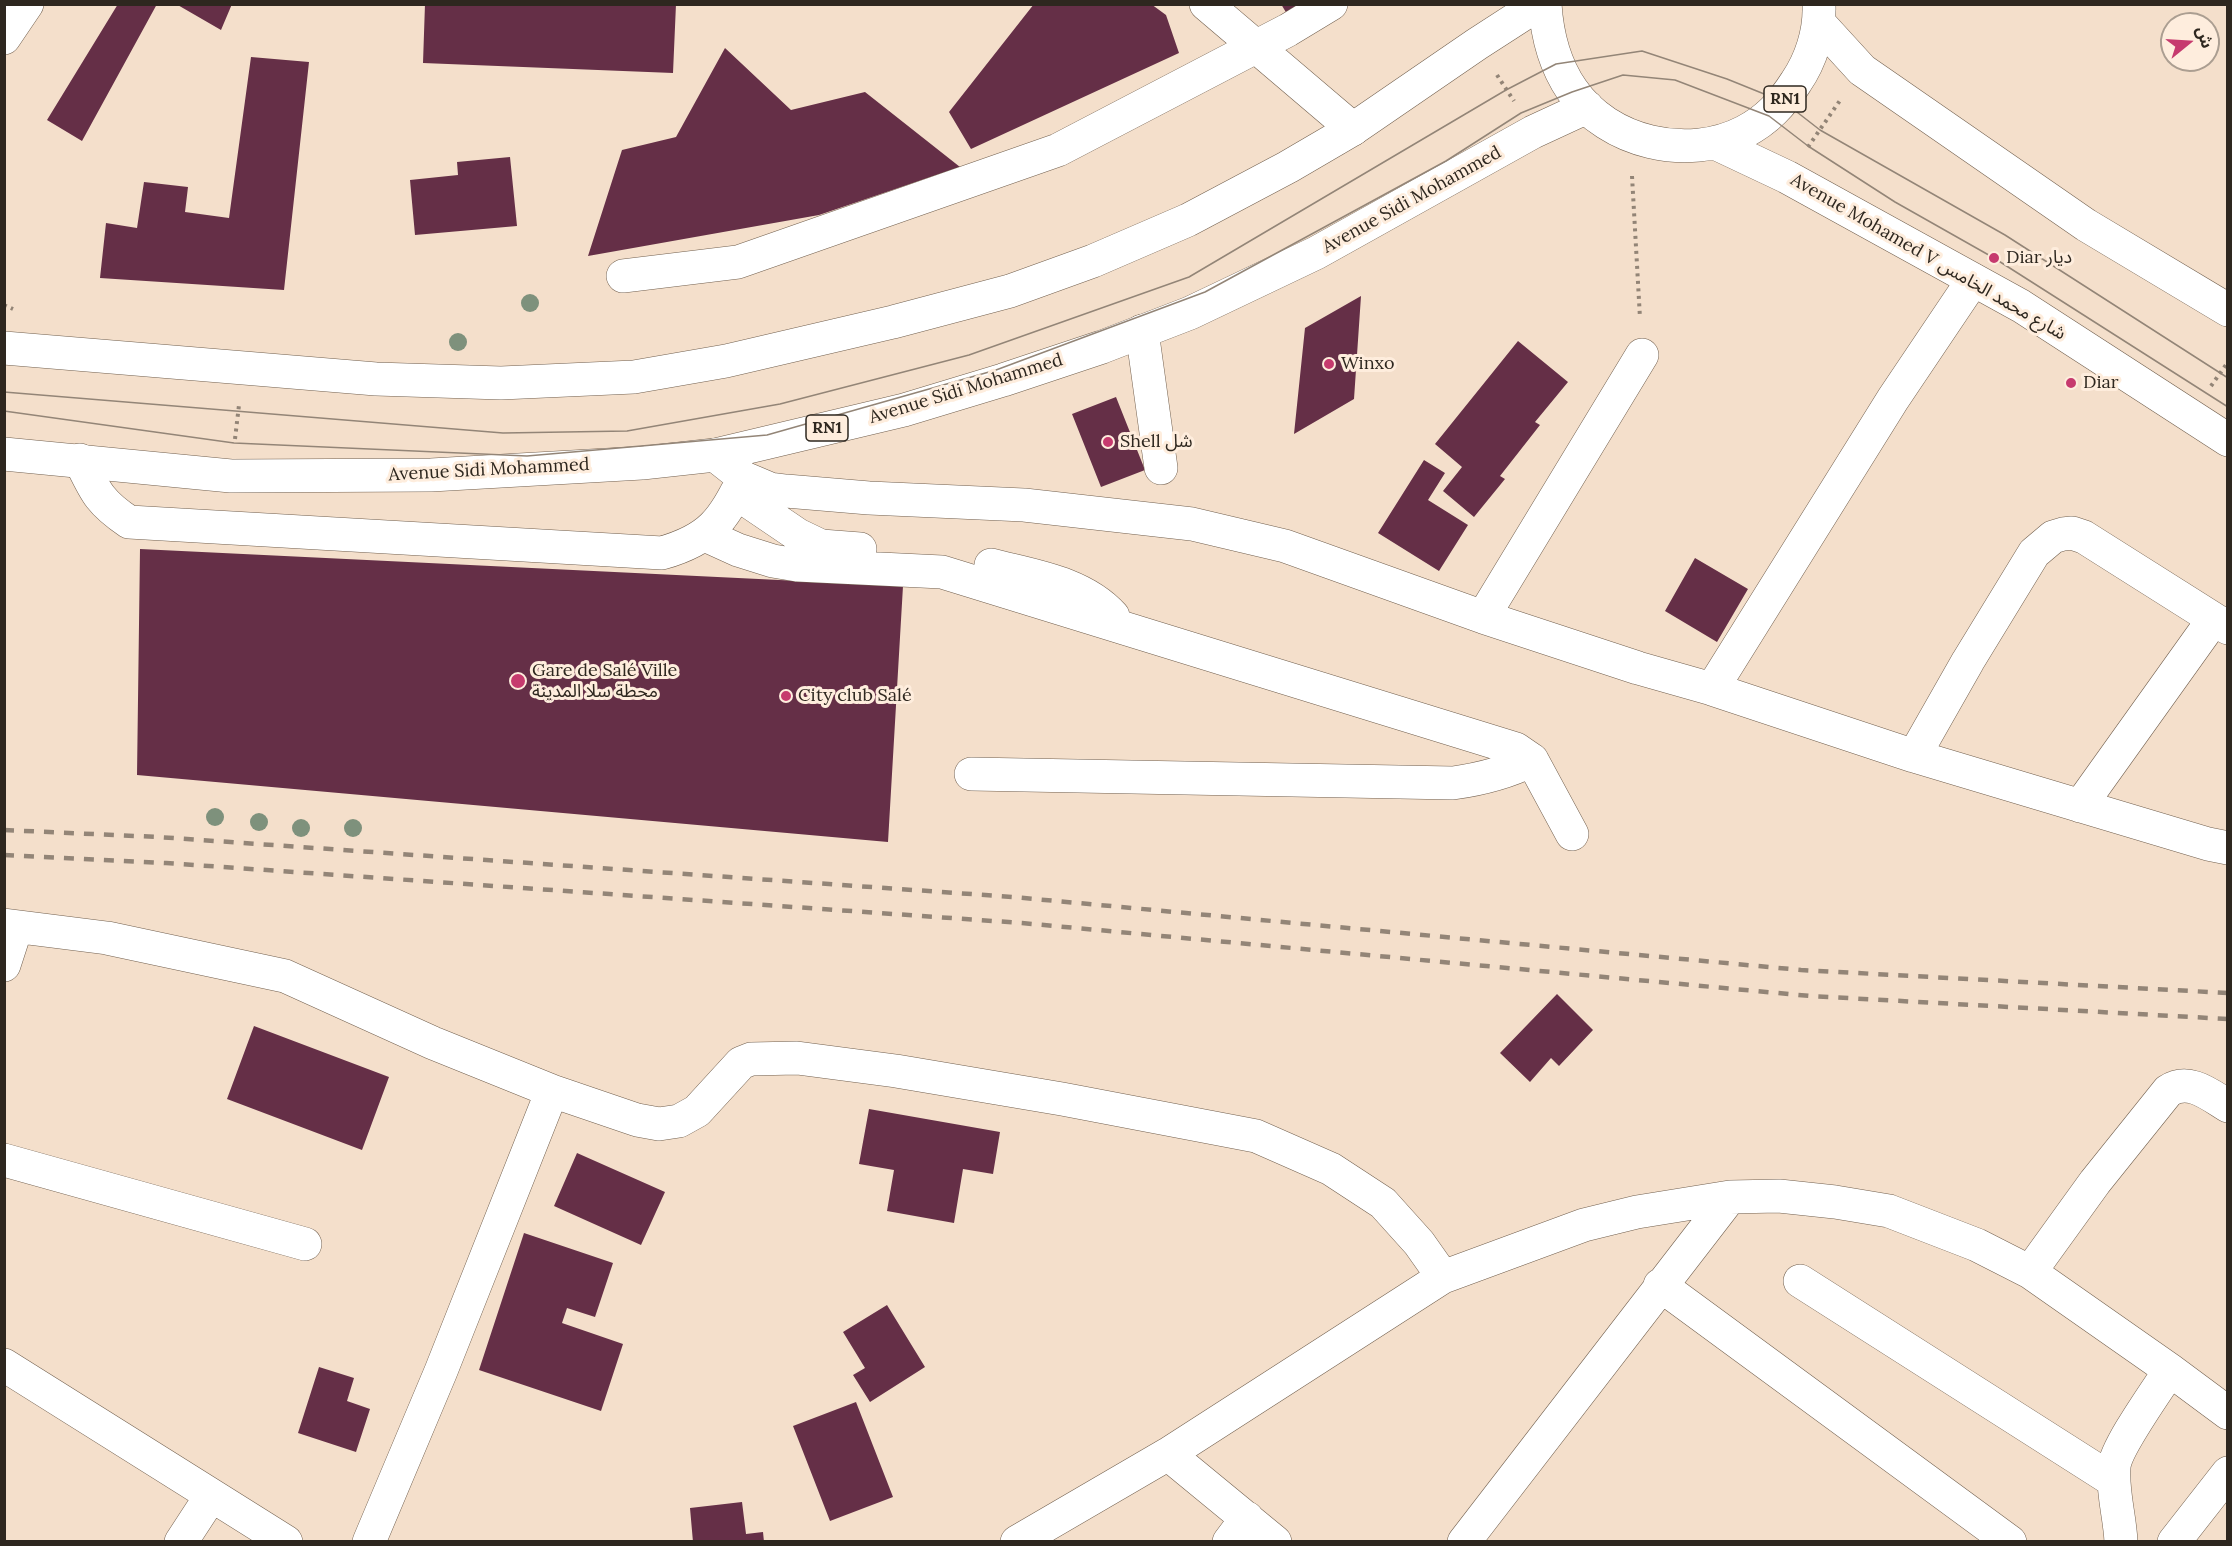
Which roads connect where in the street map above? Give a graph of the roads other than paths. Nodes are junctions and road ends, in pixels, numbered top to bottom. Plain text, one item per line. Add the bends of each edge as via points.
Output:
1 (27, 4) edge
2 (1206, 4) edge
3 (1331, 4) edge
4 (1539, 4) edge
5 (1545, 4) edge
6 (1819, 14) edge
7 (4, 38) edge
8 (1256, 47) junction
9 (1587, 107) junction
10 (1353, 129) junction
11 (1714, 143) junction
12 (623, 276) dead end
13 (1973, 280) junction
14 (2228, 310) edge
15 (1142, 331) junction
16 (4, 348) edge
17 (1642, 355) road end
18 (2228, 440) edge
19 (4, 454) edge
20 (715, 455) junction
21 (80, 460) junction
22 (1161, 468) dead end
23 (740, 485) junction
24 (705, 535) junction
25 (1483, 617) junction
26 (2220, 624) edge
27 (1125, 629) junction
28 (1712, 689) junction
29 (1914, 756) junction
30 (1533, 760) junction
31 (971, 774) dead end
32 (2080, 806) junction
33 (1572, 834) dead end
34 (2228, 848) edge
35 (10, 926) edge
36 (4, 965) edge
37 (552, 1091) junction
38 (2228, 1106) edge
39 (4, 1160) edge
40 (1730, 1197) junction
41 (305, 1244) dead end
42 (2030, 1272) junction
43 (1443, 1277) junction
44 (1800, 1281) dead end
45 (1660, 1285) junction
46 (4, 1365) edge
47 (2170, 1370) junction
48 (2228, 1413) edge
49 (1168, 1454) junction
50 (2228, 1473) edge
51 (2114, 1481) junction
52 (211, 1496) junction
53 (1238, 1530) edge
54 (181, 1542) edge
55 (286, 1542) edge
56 (369, 1542) edge
57 (1017, 1542) edge
58 (1275, 1542) edge
59 (1464, 1542) edge
60 (2010, 1542) edge
61 (2121, 1542) edge
62 (2175, 1542) edge

1 - 7 street
2 - 8 street
3 - 8 street
4 - 10 street
5 - 9 street, RN1 via 1547,33 1556,64 1572,92
6 - 11 street, RN1 via 1807,65 1784,102 1743,132
6 - 14 street via 1862,70 2086,225
8 - 10 street
8 - 12 street via 1058,150 738,262
9 - 11 street, RN1 via 1630,136 1672,146
9 - 15 street, Avenue Sidi Mohammed / RN1 via 1533,132 1316,253 1190,313
10 - 16 street via 1188,220 1010,291 726,361 634,377 501,383 376,380
11 - 13 street, Avenue Mohamed V شارع محمد الخامس via 1787,177
13 - 18 street, Avenue Mohamed V شارع محمد الخامس via 2021,306
13 - 28 street via 1893,399
15 - 20 street, Avenue Sidi Mohammed / RN1 via 904,410
15 - 22 street
17 - 25 street
19 - 21 street, Avenue Sidi Mohammed / RN1
20 - 21 street, Avenue Sidi Mohammed / RN1 via 431,475 231,476
20 - 23 street
21 - 24 street via 108,508 129,522 662,553
23 - 24 street via 717,524
23 - 25 street via 869,498 1024,505 1192,524 1285,546
23 - 27 street via 779,524 821,546 965,558 1053,582 1084,593 1107,609
24 - 27 street via 738,550 797,565 942,572
25 - 28 street
26 - 29 street via 2084,537 2072,533 2053,537 2034,553
26 - 32 street
27 - 30 street via 1516,749
28 - 29 street
29 - 32 street
30 - 31 street via 1484,779 1453,783
30 - 33 street
32 - 34 street
35 - 36 street
35 - 37 street via 107,938 285,976
37 - 43 street via 659,1124 679,1121 697,1111 741,1063 751,1059 797,1058 1051,1097 1256,1136 1331,1169 1383,1203
37 - 56 street
38 - 42 street via 2189,1085 2168,1091
39 - 41 street
40 - 42 street via 1779,1196 1889,1212 1959,1238
40 - 43 street via 1584,1225
40 - 45 street
42 - 47 street
43 - 49 street
44 - 51 street
45 - 59 street
45 - 60 street
46 - 52 street
47 - 48 street
47 - 51 street via 2114,1463
49 - 53 street
49 - 57 street
50 - 62 street
51 - 61 street
52 - 54 street
52 - 55 street
53 - 58 street

